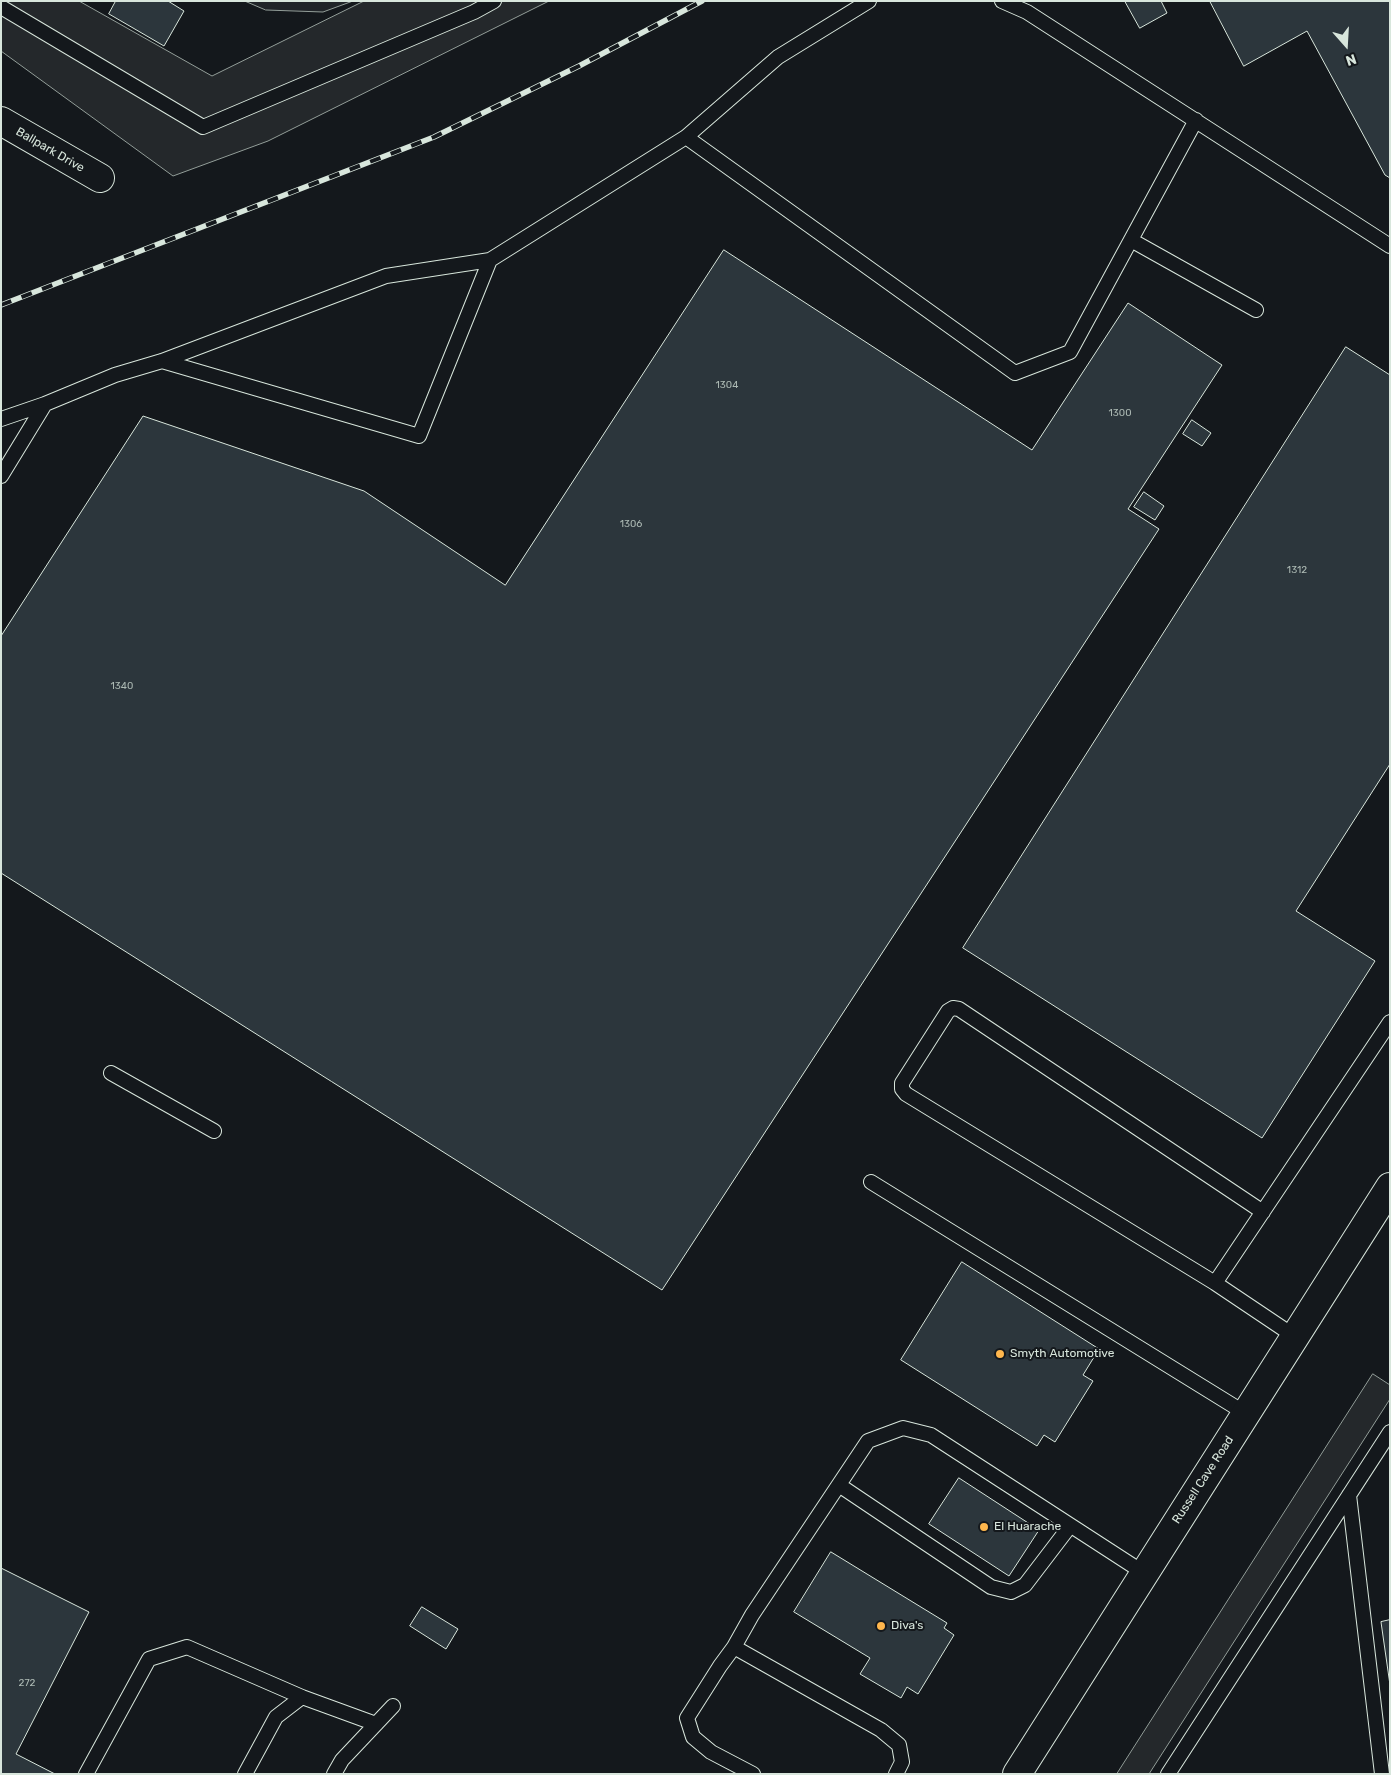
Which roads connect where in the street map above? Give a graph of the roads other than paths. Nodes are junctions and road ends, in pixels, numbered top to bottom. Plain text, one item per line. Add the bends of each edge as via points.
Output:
1 (494, 1) edge
2 (869, 1) edge
3 (1002, 1) edge
4 (1, 7) edge
5 (1030, 7) edge
6 (1196, 120) junction
7 (1, 122) edge
8 (686, 137) junction
9 (100, 178) dead end
10 (1130, 240) junction
11 (1390, 246) edge
12 (490, 260) junction
13 (1256, 310) dead end
14 (162, 361) junction
15 (45, 404) junction
16 (1, 419) edge
17 (1, 476) edge
18 (1390, 1022) edge
19 (111, 1074) dead end
20 (214, 1131) dead end
21 (871, 1182) dead end
22 (1390, 1187) edge
23 (1263, 1212) junction
24 (1215, 1283) junction
25 (1294, 1336) junction
26 (1245, 1413) junction
27 (1390, 1432) edge
28 (839, 1485) junction
29 (1349, 1495) junction
30 (1070, 1526) junction
31 (1144, 1573) junction
32 (734, 1647) junction
33 (302, 1697) junction
34 (393, 1706) dead end
35 (376, 1724) junction
36 (86, 1774) edge
37 (245, 1774) edge
38 (334, 1774) edge
39 (753, 1774) edge
40 (896, 1774) edge
41 (1017, 1774) edge
42 (1168, 1774) edge
43 (1382, 1774) edge

1 - 4 lane via 203,127
2 - 8 lane via 778,57
3 - 5 lane
5 - 6 lane
6 - 10 lane
6 - 11 lane
7 - 9 street, Ballpark Drive
8 - 10 lane via 1015,373 1070,352
8 - 12 lane
10 - 13 lane
12 - 14 lane via 386,276
12 - 14 lane via 419,436
14 - 15 lane via 115,375
15 - 16 lane
15 - 17 lane
18 - 23 lane
19 - 20 lane
21 - 26 lane
22 - 25 street, Russell Cave Road
23 - 24 lane
23 - 24 lane via 959,1009 948,1011 902,1083 906,1094
24 - 25 lane
25 - 26 street, Russell Cave Road
26 - 31 street, Russell Cave Road
27 - 29 lane
28 - 30 lane via 868,1441 903,1428 931,1435
28 - 30 lane via 991,1587 1011,1592 1025,1585
28 - 32 lane via 752,1614
29 - 42 lane
29 - 43 lane
30 - 31 lane
31 - 41 street, Russell Cave Road
32 - 39 lane via 687,1718 693,1738 710,1752
32 - 40 lane via 881,1730 899,1745 902,1762
33 - 35 lane
33 - 36 lane via 187,1647 149,1659
33 - 37 lane via 276,1716
34 - 35 lane
35 - 38 lane via 342,1760

